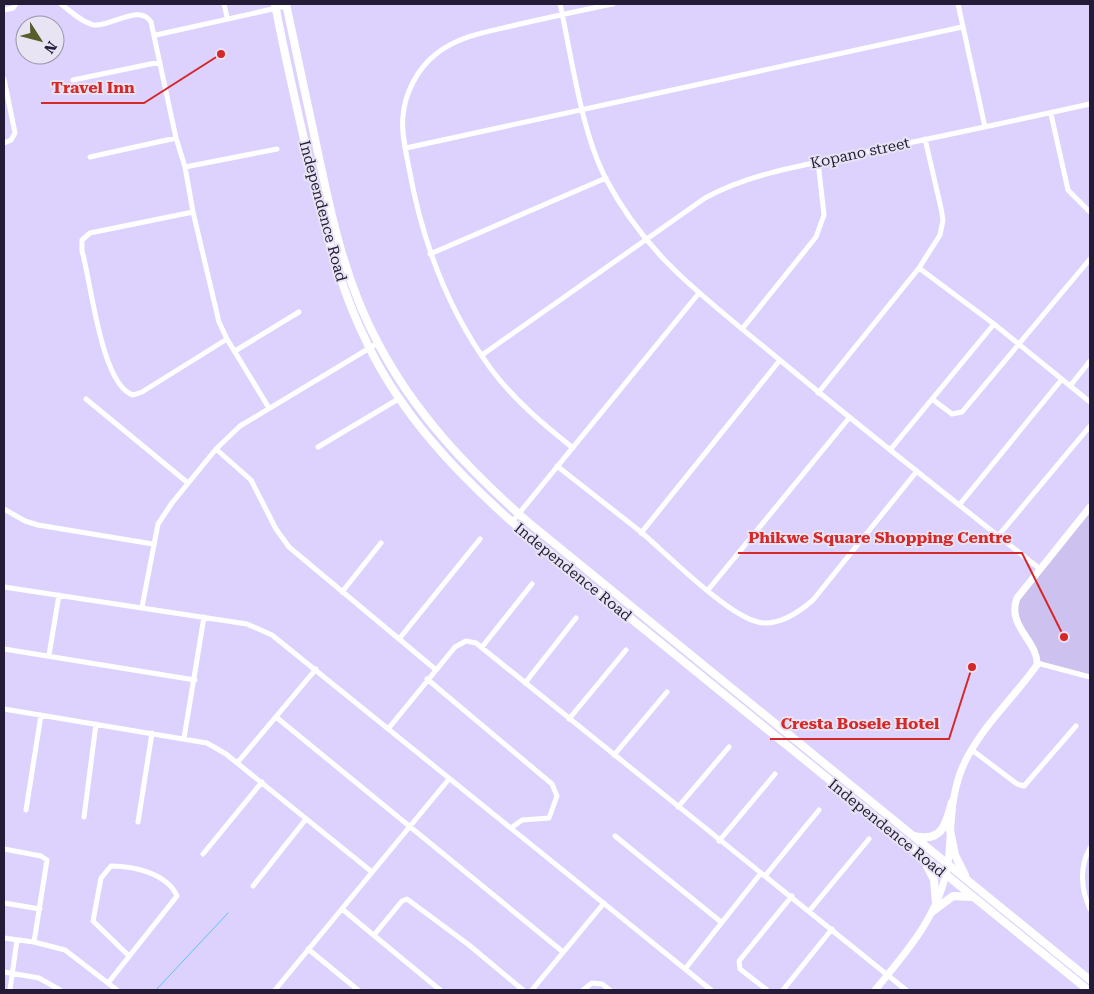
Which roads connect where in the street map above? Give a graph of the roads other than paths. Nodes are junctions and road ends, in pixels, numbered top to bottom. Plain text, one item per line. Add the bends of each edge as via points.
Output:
1 (16, 4) edge
2 (61, 4) edge
3 (224, 4) edge
4 (560, 4) edge
5 (612, 4) edge
6 (958, 4) edge
7 (286, 5) edge
8 (276, 6) edge
9 (4, 10) edge
10 (562, 15) junction
11 (227, 17) junction
12 (962, 27) junction
13 (156, 35) junction
14 (160, 62) junction
15 (4, 80) edge
16 (73, 80) dead end
17 (1090, 104) edge
18 (583, 109) junction
19 (1051, 114) junction
20 (985, 127) junction
21 (176, 138) junction
22 (925, 139) junction
23 (4, 143) edge
24 (406, 148) junction
25 (277, 149) dead end
26 (90, 157) dead end
27 (818, 162) junction
28 (185, 167) junction
29 (606, 178) junction
30 (193, 212) junction
31 (1090, 212) edge
32 (645, 241) junction
33 (430, 254) junction
34 (1090, 259) edge
35 (919, 268) junction
36 (699, 293) junction
37 (299, 312) dead end
38 (994, 324) junction
39 (742, 329) junction
40 (227, 340) junction
41 (378, 343) junction
42 (1020, 345) junction
43 (369, 348) junction
44 (235, 351) junction
45 (482, 355) junction
46 (780, 360) junction
47 (1090, 361) edge
48 (1062, 379) junction
49 (1070, 386) junction
50 (818, 394) junction
51 (400, 398) junction
52 (86, 399) dead end
53 (932, 399) junction
54 (1090, 402) edge
55 (269, 408) junction
56 (849, 418) junction
57 (1090, 426) edge
58 (318, 447) dead end
59 (573, 448) junction
60 (216, 449) junction
61 (890, 450) junction
62 (557, 466) junction
63 (916, 470) junction
64 (188, 483) junction
65 (960, 504) junction
66 (1090, 507) edge
67 (4, 509) edge
68 (518, 513) junction
69 (512, 522) junction
70 (641, 533) junction
71 (998, 536) junction
72 (480, 539) dead end
73 (381, 543) dead end
74 (153, 544) junction
75 (1040, 570) junction
76 (532, 584) dead end
77 (4, 586) edge
78 (708, 590) junction
79 (342, 592) junction
80 (59, 595) junction
81 (142, 607) junction
82 (204, 617) junction
83 (576, 618) dead end
84 (398, 639) junction
85 (482, 647) junction
86 (4, 649) edge
87 (626, 650) dead end
88 (49, 655) junction
89 (1037, 663) junction
90 (435, 668) junction
91 (316, 669) junction
92 (1090, 678) edge
93 (427, 679) junction
94 (195, 680) junction
95 (525, 683) junction
96 (667, 692) dead end
97 (4, 709) edge
98 (41, 716) junction
99 (276, 717) junction
100 (569, 719) junction
101 (96, 724) junction
102 (1076, 726) dead end
103 (388, 729) junction
104 (152, 733) junction
105 (184, 738) junction
106 (729, 747) dead end
107 (972, 750) junction
108 (614, 755) junction
109 (237, 763) junction
110 (775, 774) dead end
111 (449, 779) junction
112 (262, 782) junction
113 (952, 802) junction
114 (678, 807) junction
115 (26, 810) dead end
116 (819, 810) dead end
117 (84, 817) dead end
118 (306, 819) junction
119 (138, 822) dead end
120 (410, 825) junction
121 (511, 828) junction
122 (950, 830) junction
123 (912, 835) junction
124 (615, 836) dead end
125 (869, 839) dead end
126 (719, 841) junction
127 (1090, 848) edge
128 (4, 849) edge
129 (203, 854) dead end
130 (920, 854) junction
131 (948, 864) junction
132 (372, 872) junction
133 (763, 874) junction
134 (945, 875) junction
135 (968, 880) junction
136 (253, 886) dead end
137 (792, 896) junction
138 (973, 897) junction
139 (4, 903) edge
140 (604, 903) junction
141 (935, 907) junction
142 (40, 909) junction
143 (342, 909) junction
144 (1090, 909) edge
145 (810, 910) junction
146 (721, 922) junction
147 (832, 929) junction
148 (374, 934) junction
149 (4, 938) edge
150 (17, 940) junction
151 (34, 942) junction
152 (308, 949) junction
153 (564, 952) junction
154 (129, 956) junction
155 (685, 969) junction
156 (4, 972) edge
157 (12, 973) junction
158 (888, 975) junction
159 (1090, 980) edge
160 (108, 983) junction
161 (10, 990) edge
162 (60, 990) edge
163 (117, 990) edge
164 (274, 990) edge
165 (358, 990) edge
166 (440, 990) edge
167 (523, 990) edge
168 (532, 990) edge
169 (583, 990) edge
170 (610, 990) edge
171 (711, 990) edge
172 (767, 990) edge
173 (783, 990) edge
174 (875, 990) edge
175 (906, 990) edge
176 (1088, 990) edge

1 - 9 street
2 - 13 street via 93,25 143,14 149,18
3 - 11 street
4 - 10 street
5 - 10 street
6 - 12 street
7 - 8 street
7 - 41 main road, Independence Road via 341,252
8 - 11 street
8 - 43 main road, Independence Road via 332,254
10 - 18 street
10 - 24 street via 478,34 459,40 436,54 419,72 406,102 402,124
11 - 13 street
12 - 18 street
12 - 20 street
13 - 14 street
14 - 16 street
14 - 21 street
15 - 23 street via 15,133
17 - 19 street, Kopano street
18 - 24 street
18 - 29 street via 592,144
19 - 20 street, Kopano street
19 - 31 street via 1068,190
20 - 22 street, Kopano street
21 - 26 street
21 - 28 street
22 - 27 street, Kopano street
22 - 35 street via 943,220 940,235
24 - 33 street
25 - 28 street
27 - 32 street, Kopano street via 759,175 726,187
27 - 39 street via 824,215 816,237
28 - 30 street
29 - 32 street
29 - 33 street
30 - 40 street via 213,302
30 - 40 street via 90,233 82,240 104,351 124,390 133,396
32 - 36 street
32 - 45 street, Kopano street
33 - 45 street via 462,324
34 - 42 street
35 - 38 street
35 - 50 street
36 - 39 street
36 - 59 street
37 - 44 street
38 - 42 street
38 - 53 street
39 - 46 street
40 - 44 street
41 - 43 street
41 - 68 main road, Independence Road via 403,384 446,442
42 - 48 street
42 - 53 street via 960,413 952,414
43 - 51 main road, Independence Road
43 - 55 street
44 - 55 street
45 - 59 street via 518,401
46 - 50 street
46 - 70 street
47 - 49 street
48 - 49 street
48 - 65 street
49 - 54 street
50 - 56 street
51 - 58 street
51 - 69 main road, Independence Road via 457,472
52 - 64 street
53 - 61 street
55 - 60 street via 240,426
56 - 61 street
56 - 78 street
57 - 71 street
59 - 62 street
60 - 64 street
60 - 79 street via 251,480 286,544
61 - 63 street
62 - 68 street
62 - 70 street
63 - 65 street
63 - 78 street via 813,600 798,612 782,620 756,622 727,606
64 - 74 street via 162,516
65 - 71 street
66 - 75 street
67 - 74 street via 38,525
68 - 69 street
68 - 123 main road, Independence Road
69 - 130 main road, Independence Road
70 - 78 street
71 - 75 street
72 - 84 street
73 - 79 street
74 - 81 street
75 - 89 street via 1018,595 1014,608 1018,625
76 - 85 street
77 - 80 street
79 - 84 street
80 - 81 street
80 - 88 street
81 - 82 street
82 - 91 street via 261,629
82 - 94 street
83 - 95 street
84 - 90 street
85 - 90 street via 471,641 460,643
85 - 95 street
86 - 88 street
87 - 100 street
88 - 94 street
89 - 92 street
89 - 107 street
90 - 93 street
91 - 99 street
91 - 103 street
93 - 103 street
93 - 121 street via 552,784 557,796 549,818 522,820
94 - 105 street
95 - 100 street
96 - 108 street
97 - 98 street
98 - 101 street
98 - 115 street
99 - 109 street
99 - 120 street
100 - 108 street
101 - 104 street
101 - 117 street
102 - 107 street via 1024,786
103 - 111 street
104 - 105 street
104 - 119 street
105 - 109 street via 217,748
106 - 114 street
107 - 113 street via 957,782
108 - 114 street
109 - 112 street
110 - 126 street
111 - 120 street
111 - 121 street
112 - 118 street
112 - 129 street
113 - 122 street
113 - 123 main road via 939,833 928,838
114 - 126 street
116 - 133 street
118 - 132 street
118 - 136 street
120 - 132 street
120 - 153 street
121 - 140 street
122 - 131 street
122 - 135 main road via 955,855
123 - 131 main road, Independence Road
124 - 146 street
125 - 145 street
126 - 133 street
127 - 144 street via 1083,876 1084,894
128 - 142 street via 47,860
130 - 134 main road, Independence Road
130 - 141 main road via 934,880
131 - 134 street
131 - 135 main road, Independence Road
132 - 143 street
133 - 137 street
133 - 146 street
134 - 138 main road, Independence Road
134 - 141 street
135 - 159 main road, Independence Road
137 - 145 street
137 - 172 street via 739,962 740,969
138 - 141 main road via 953,896
138 - 176 main road, Independence Road
139 - 142 street
140 - 153 street
140 - 155 street
141 - 158 street via 919,935
142 - 151 street
143 - 148 street
143 - 152 street
145 - 147 street
146 - 155 street
147 - 158 street
147 - 173 street
148 - 166 street
148 - 167 street via 407,899
149 - 150 street
150 - 151 street
150 - 157 street
151 - 160 street via 65,950
152 - 164 street
152 - 165 street
153 - 168 street
154 - 154 street via 177,896 155,875 111,866 101,878 93,921
154 - 160 street
155 - 171 street
156 - 157 street
157 - 161 street
157 - 162 street via 39,978
158 - 174 street
158 - 175 street
160 - 163 street
169 - 170 street via 592,983 602,984

